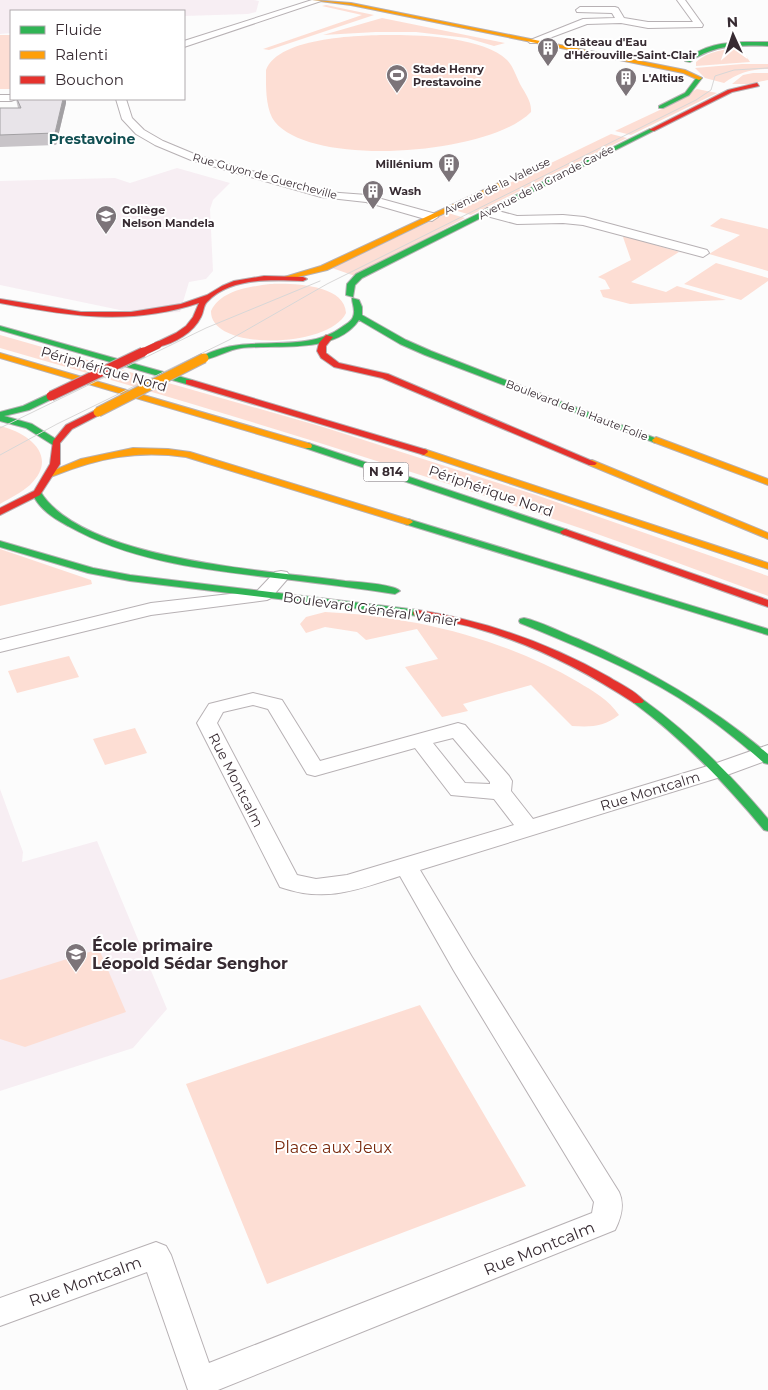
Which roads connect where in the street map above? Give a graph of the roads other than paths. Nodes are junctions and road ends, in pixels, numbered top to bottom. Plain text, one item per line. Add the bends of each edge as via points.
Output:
1 (575, 0) edge
2 (681, 0) edge
3 (323, 1) edge
4 (348, 2) edge
5 (580, 10) junction
6 (621, 20) junction
7 (586, 21) junction
8 (533, 41) junction
9 (185, 44) edge
10 (767, 44) edge
11 (631, 61) junction
12 (688, 61) junction
13 (708, 82) junction
14 (762, 84) edge
15 (121, 100) edge
16 (653, 110) dead end
17 (513, 178) dead end
18 (487, 212) junction
19 (432, 217) junction
20 (703, 253) dead end
21 (285, 278) junction
22 (318, 282) dead end
23 (340, 289) dead end
24 (350, 295) junction
25 (210, 296) junction
26 (0, 301) edge
27 (198, 316) junction
28 (358, 316) junction
29 (0, 328) edge
30 (206, 328) dead end
31 (343, 331) junction
32 (388, 333) junction
33 (328, 337) junction
34 (224, 338) dead end
35 (260, 345) junction
36 (0, 355) edge
37 (0, 416) edge
38 (56, 443) junction
39 (50, 474) junction
40 (768, 482) edge
41 (37, 492) junction
42 (0, 512) edge
43 (768, 536) edge
44 (0, 544) edge
45 (768, 566) edge
46 (282, 576) junction
47 (408, 593) dead end
48 (265, 594) junction
49 (768, 604) edge
50 (515, 618) dead end
51 (768, 632) edge
52 (0, 646) edge
53 (420, 741) junction
54 (760, 757) edge
55 (719, 770) junction
56 (500, 792) junction
57 (768, 827) edge
58 (528, 828) junction
59 (406, 866) junction
60 (0, 1312) edge
61 (202, 1386) edge

1 - 5 street
2 - 6 street via 699,25 648,25
3 - 4 main road
3 - 9 street
4 - 8 main road
5 - 6 street via 615,10
5 - 7 street
6 - 7 street
7 - 8 street
8 - 11 main road
10 - 12 main road via 711,48 695,54
11 - 12 main road via 665,64
11 - 13 main road via 685,72
12 - 13 main road via 691,70
13 - 14 main road via 735,87
13 - 16 main road
14 - 18 main road, Avenue de la Grande Cavée via 730,91 709,100
15 - 19 street, Rue Guyon de Guercheville via 127,119 140,132 195,158 331,196 367,199
17 - 19 main road, Avenue de la Valeuse
18 - 20 street via 517,220 577,220
18 - 24 main road, Avenue de la Grande Cavée via 359,276 351,284
19 - 21 main road, Avenue de la Valeuse via 324,268
21 - 22 main road
21 - 25 main road via 242,283
23 - 24 main road
24 - 28 main road via 358,305
25 - 26 main road via 169,311 123,318 69,314
25 - 27 main road via 201,305
27 - 30 main road
27 - 37 main road, bridge via 189,328 158,345 26,408
28 - 31 main road
28 - 32 main road, Boulevard de la Haute Folie
29 - 45 main road, Périphérique Nord / N 814 via 335,424
31 - 32 main road, Boulevard de la Haute Folie
31 - 33 main road
32 - 40 main road, Boulevard de la Haute Folie via 452,363
33 - 35 main road via 300,344
33 - 43 main road via 321,348 323,356 330,362 381,375
34 - 35 main road
35 - 38 main road, bridge via 230,348 204,358 69,427
36 - 49 main road, Périphérique Nord / N 814 via 197,412 456,494
37 - 38 main road via 29,426
38 - 39 main road via 56,464
39 - 41 main road
39 - 51 main road via 88,458 119,451 154,449 187,454
41 - 42 main road
41 - 46 main road, Boulevard Général Vanier via 45,506 70,525 128,550 177,562
44 - 48 main road, Boulevard Général Vanier via 92,571
46 - 47 main road, Boulevard Général Vanier
46 - 48 street, Boulevard Général Vanier
48 - 52 street, Boulevard Général Vanier via 254,598 151,609
48 - 55 main road, Boulevard Général Vanier via 437,617 488,628 526,642 593,674 647,707 679,731
50 - 54 main road via 594,649 669,686 718,717
53 - 56 street via 458,790
53 - 56 street, Rue Montcalm via 458,730 501,781
53 - 59 street, Rue Montcalm via 315,769 275,704 253,699 216,708 207,723 288,881 312,888 327,888
54 - 55 street, Rue Montcalm
55 - 57 main road, Boulevard Général Vanier
55 - 58 street, Rue Montcalm
56 - 58 street, Rue Montcalm
58 - 59 street, Rue Montcalm
59 - 61 street, Rue Montcalm via 609,1201 605,1221
60 - 61 street, Rue Montcalm via 156,1255

